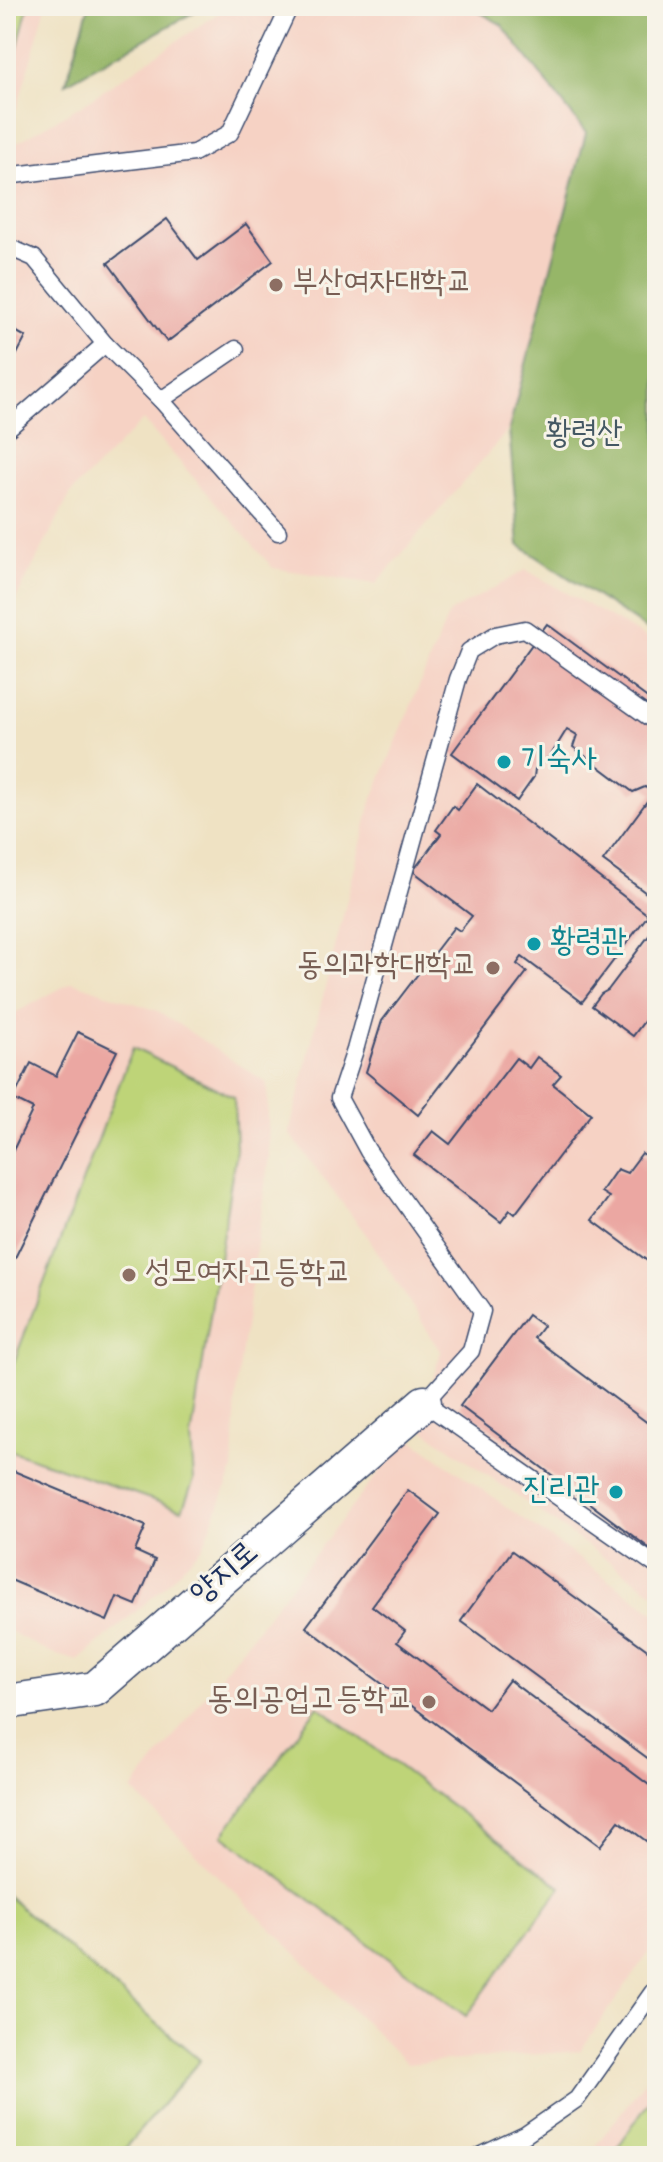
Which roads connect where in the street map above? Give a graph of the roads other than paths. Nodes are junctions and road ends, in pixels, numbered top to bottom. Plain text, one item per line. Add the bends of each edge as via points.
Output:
1 (290, 6) edge
2 (6, 176) edge
3 (6, 246) edge
4 (105, 344) junction
5 (236, 349) dead end
6 (161, 400) junction
7 (6, 430) edge
8 (278, 532) dead end
9 (657, 723) edge
10 (424, 1403) junction
11 (657, 1566) edge
12 (6, 1702) edge
13 (657, 1986) edge
14 (480, 2156) edge

1 - 2 lane via 230,133 194,153
3 - 4 lane via 34,258
4 - 6 lane
4 - 7 lane
5 - 6 lane
6 - 8 lane
9 - 10 lane via 525,629 495,635 469,651 458,679 339,1098 368,1151 482,1311 471,1351
10 - 11 lane
10 - 12 street, 양지로 via 95,1689
13 - 14 lane via 577,2099 525,2135

